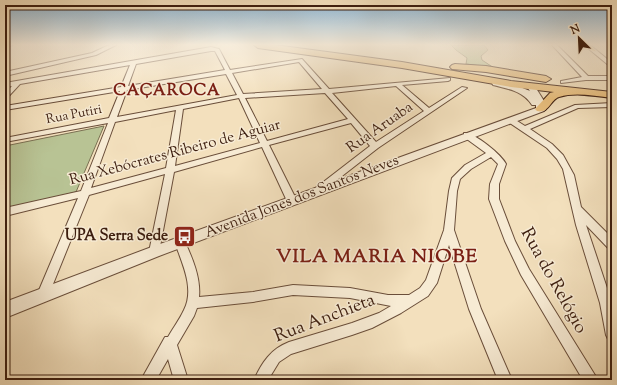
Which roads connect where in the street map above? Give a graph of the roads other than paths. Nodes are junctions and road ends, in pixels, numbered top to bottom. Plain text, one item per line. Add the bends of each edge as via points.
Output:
1 (54, 63) edge
2 (128, 63) edge
3 (134, 63) edge
4 (223, 63) edge
5 (280, 63) edge
6 (304, 63) edge
7 (387, 63) edge
8 (413, 63) edge
9 (571, 63) edge
10 (486, 69) junction
11 (501, 71) junction
12 (228, 72) junction
13 (5, 74) edge
14 (586, 78) junction
15 (612, 78) edge
16 (448, 79) dead end
17 (485, 81) junction
18 (19, 82) junction
19 (563, 82) junction
20 (5, 84) edge
21 (398, 85) junction
22 (531, 87) junction
23 (125, 88) junction
24 (464, 88) dead end
25 (612, 90) edge
26 (328, 91) junction
27 (580, 92) junction
28 (241, 96) junction
29 (612, 96) edge
30 (5, 97) edge
31 (612, 105) edge
32 (180, 107) junction
33 (5, 108) edge
34 (428, 111) junction
35 (536, 111) junction
36 (112, 119) junction
37 (353, 120) junction
38 (511, 121) junction
39 (524, 129) junction
40 (467, 135) junction
41 (5, 140) edge
42 (264, 144) junction
43 (375, 146) junction
44 (492, 153) junction
45 (170, 170) junction
46 (85, 193) junction
47 (314, 193) junction
48 (292, 201) junction
49 (577, 209) junction
50 (5, 212) edge
51 (450, 230) junction
52 (180, 243) junction
53 (612, 245) edge
54 (154, 252) junction
55 (43, 295) junction
56 (410, 300) junction
57 (193, 303) junction
58 (5, 310) edge
59 (612, 329) edge
60 (170, 342) junction
61 (148, 380) edge
62 (181, 380) edge
63 (261, 380) edge
64 (505, 380) edge
65 (591, 380) edge

1 - 13 street
2 - 18 street
3 - 23 street
4 - 12 street
5 - 12 street
6 - 26 street
7 - 17 main road
8 - 10 main road
9 - 14 street
10 - 11 main road
10 - 17 main road via 469,70 466,73
11 - 19 main road
11 - 22 main road via 524,79
12 - 23 street
12 - 28 street
14 - 15 street
14 - 19 street
16 - 21 street, Rua Putiri
17 - 22 main road
17 - 35 street via 526,93 534,101
18 - 20 street
18 - 30 street
19 - 25 main road
21 - 26 street, Rua Putiri
21 - 34 street
22 - 27 main road
22 - 35 street via 540,101
23 - 33 street
23 - 36 street
24 - 34 street, Rua Aruaba
26 - 28 street, Rua Putiri
26 - 37 street
27 - 29 main road
27 - 35 main road via 554,95
28 - 32 street, Rua Putiri
28 - 42 street
31 - 39 street via 577,106
32 - 36 street, Rua Putiri
32 - 45 street
34 - 43 street, Rua Aruaba
35 - 38 street, Avenida Jones dos Santos Neves
36 - 41 street, Rua Putiri
36 - 46 street
37 - 42 street, Rua Xebócrates Ribeiro de Aguiar
37 - 43 street
38 - 39 street
38 - 40 street, Avenida Jones dos Santos Neves
39 - 49 street via 560,156 572,183
40 - 44 street
40 - 47 street, Avenida Jones dos Santos Neves
42 - 45 street, Rua Xebócrates Ribeiro de Aguiar
42 - 48 street
43 - 47 street, Rua Aruaba
44 - 51 street via 468,167 456,178
44 - 65 street, Rua do Relógio via 502,164 493,193 510,241 525,272
45 - 46 street, Rua Xebócrates Ribeiro de Aguiar
45 - 54 street
46 - 50 street, Rua Xebócrates Ribeiro de Aguiar
46 - 55 street
47 - 48 street, Avenida Jones dos Santos Neves
48 - 52 street, Avenida Jones dos Santos Neves
49 - 53 street
49 - 59 street via 600,280
51 - 56 street, Rua Anchieta via 431,283 424,292
51 - 64 street via 475,309
52 - 54 street, Avenida Jones dos Santos Neves
52 - 57 street via 194,284
54 - 55 street, Avenida Jones dos Santos Neves
55 - 58 street, Avenida Jones dos Santos Neves
56 - 57 street via 388,301 350,293 293,290
56 - 63 street, Rua Anchieta via 399,309 368,323 278,353 271,360
57 - 60 street
60 - 61 street
60 - 62 street

